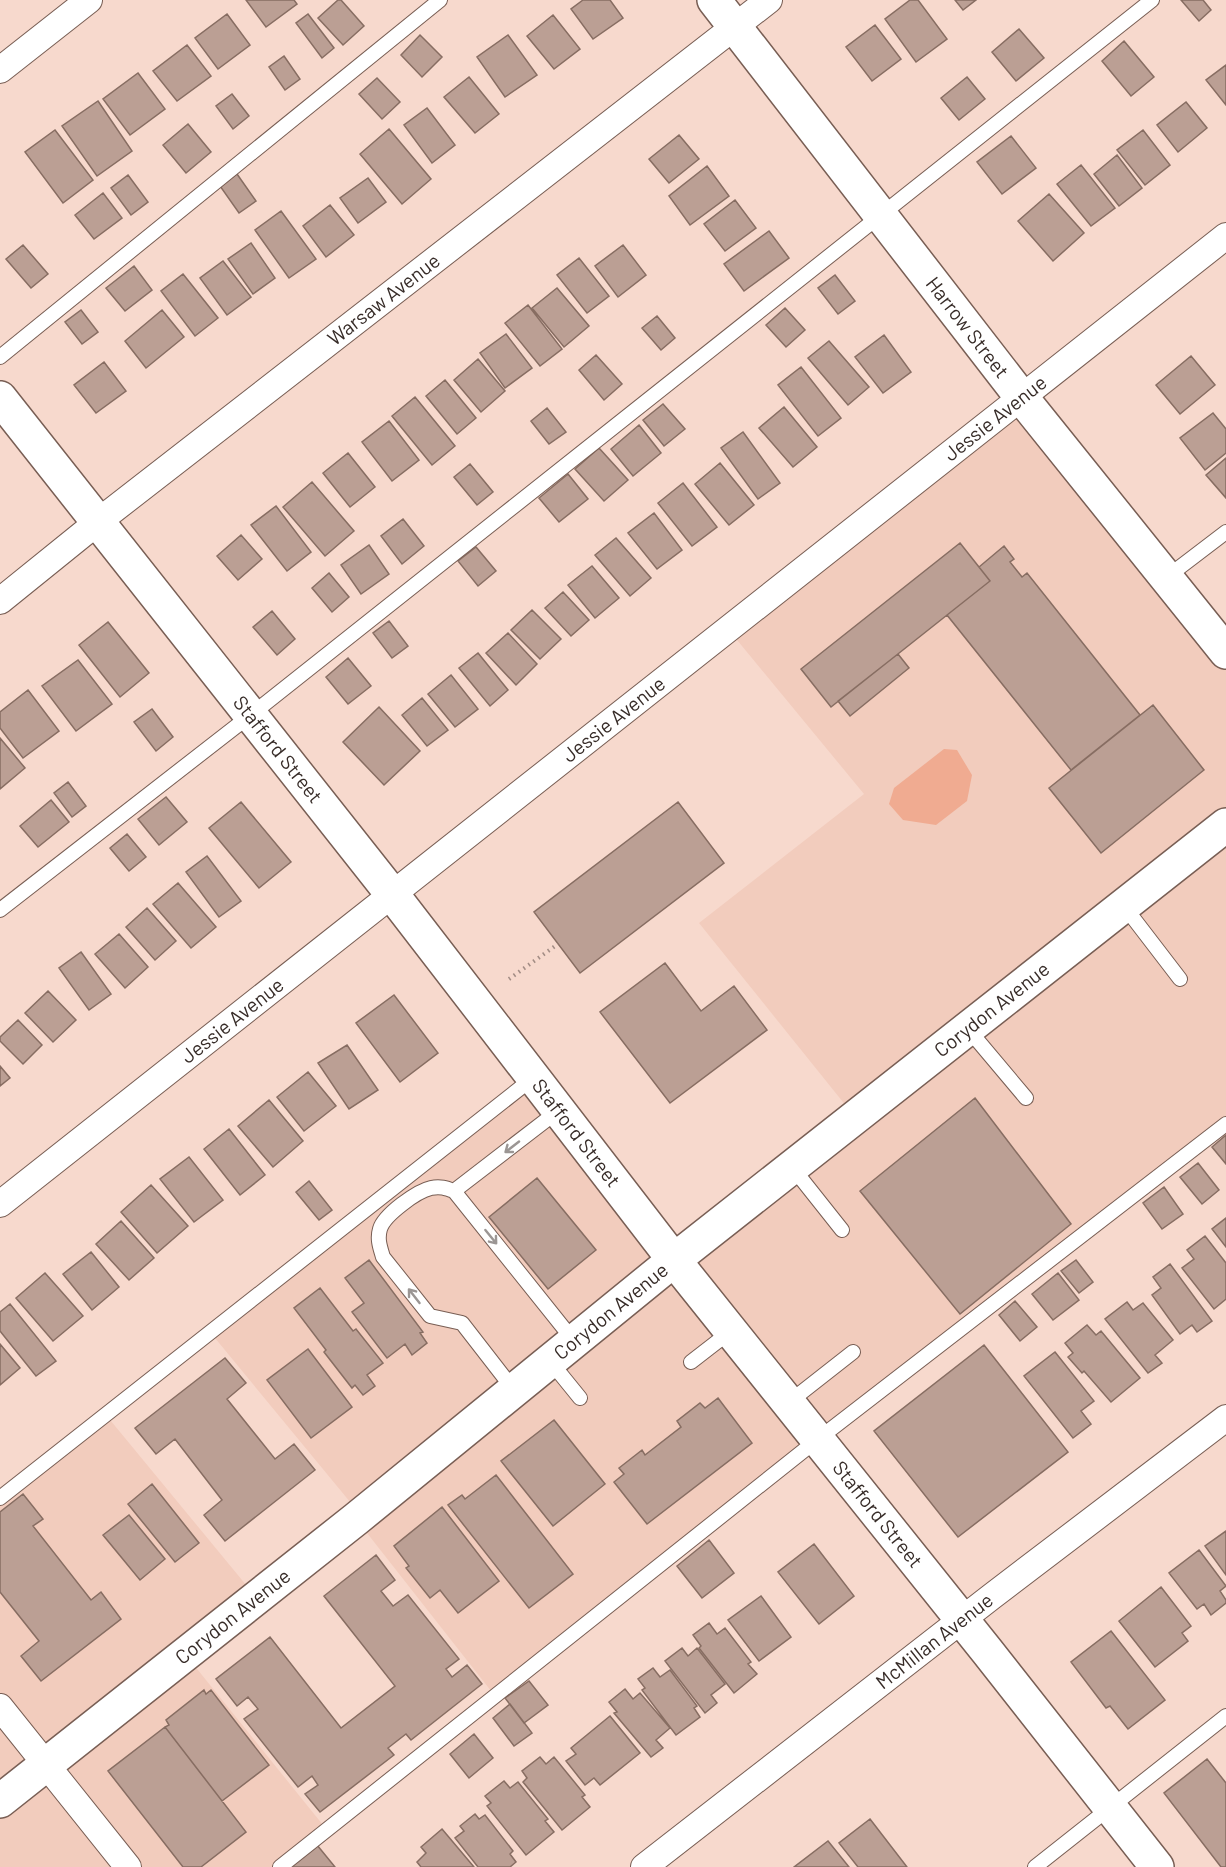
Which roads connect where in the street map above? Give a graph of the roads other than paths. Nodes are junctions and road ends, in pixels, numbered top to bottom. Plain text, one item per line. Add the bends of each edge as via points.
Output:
1 (89, 0) edge
2 (440, 0) edge
3 (714, 0) edge
4 (769, 0) edge
5 (1152, 0) edge
6 (734, 27) junction
7 (0, 70) edge
8 (881, 217) junction
9 (1226, 236) edge
10 (0, 357) edge
11 (0, 398) edge
12 (1022, 398) junction
13 (99, 521) junction
14 (1226, 532) edge
15 (1167, 577) junction
16 (0, 601) edge
17 (1226, 652) edge
18 (252, 714) junction
19 (1226, 825) edge
20 (392, 894) junction
21 (1124, 906) junction
22 (0, 910) edge
23 (1180, 979) dead end
24 (968, 1029) junction
25 (532, 1078) junction
26 (1026, 1098) dead end
27 (558, 1111) junction
28 (1226, 1124) edge
29 (792, 1167) junction
30 (454, 1191) junction
31 (0, 1204) edge
32 (842, 1230) dead end
33 (674, 1260) junction
34 (731, 1331) junction
35 (562, 1351) junction
36 (853, 1352) dead end
37 (692, 1362) dead end
38 (514, 1390) junction
39 (580, 1398) dead end
40 (788, 1403) junction
41 (1226, 1418) edge
42 (818, 1440) junction
43 (0, 1498) edge
44 (962, 1621) junction
45 (0, 1707) edge
46 (1226, 1716) edge
47 (46, 1766) junction
48 (0, 1801) edge
49 (1110, 1808) junction
50 (128, 1867) edge
51 (280, 1867) edge
52 (644, 1867) edge
53 (1035, 1867) edge
54 (1157, 1867) edge

1 - 7 street
2 - 10 lane
3 - 6 street, Harrow Street
4 - 6 street, Warsaw Avenue
5 - 8 lane
6 - 8 street, Harrow Street
6 - 13 street, Warsaw Avenue
8 - 12 street, Harrow Street
8 - 18 lane
9 - 12 street, Jessie Avenue
11 - 13 street, Stafford Street
12 - 15 street, Harrow Street
12 - 20 street, Jessie Avenue
13 - 16 street, Warsaw Avenue
13 - 18 street, Stafford Street
14 - 15 lane
15 - 17 street, Harrow Street
18 - 20 street, Stafford Street
18 - 22 lane
19 - 21 street, Corydon Avenue
20 - 25 street, Stafford Street
20 - 31 street, Jessie Avenue
21 - 23 lane
21 - 24 street, Corydon Avenue
24 - 26 lane
24 - 29 street, Corydon Avenue
25 - 27 street, Stafford Street
25 - 43 lane
27 -> 30 lane
27 - 33 street, Stafford Street
28 - 42 lane
29 - 32 lane
29 - 33 street, Corydon Avenue
30 -> 35 lane
38 -> 30 lane via 462,1323 430,1316 383,1257 379,1246 381,1226 418,1193 443,1187
33 - 34 street, Stafford Street
33 - 35 street, Corydon Avenue
34 - 37 lane
34 - 40 street, Stafford Street
35 - 38 street, Corydon Avenue
35 - 39 lane
36 - 40 lane
38 - 47 street, Corydon Avenue
40 - 42 street, Stafford Street
41 - 44 street, McMillan Avenue
42 - 44 street, Stafford Street
42 - 51 lane
44 - 49 street, Stafford Street
44 - 52 street, McMillan Avenue
45 - 47 street
46 - 49 lane
47 - 48 street, Corydon Avenue
47 - 50 street
49 - 53 lane
49 - 54 street, Stafford Street

